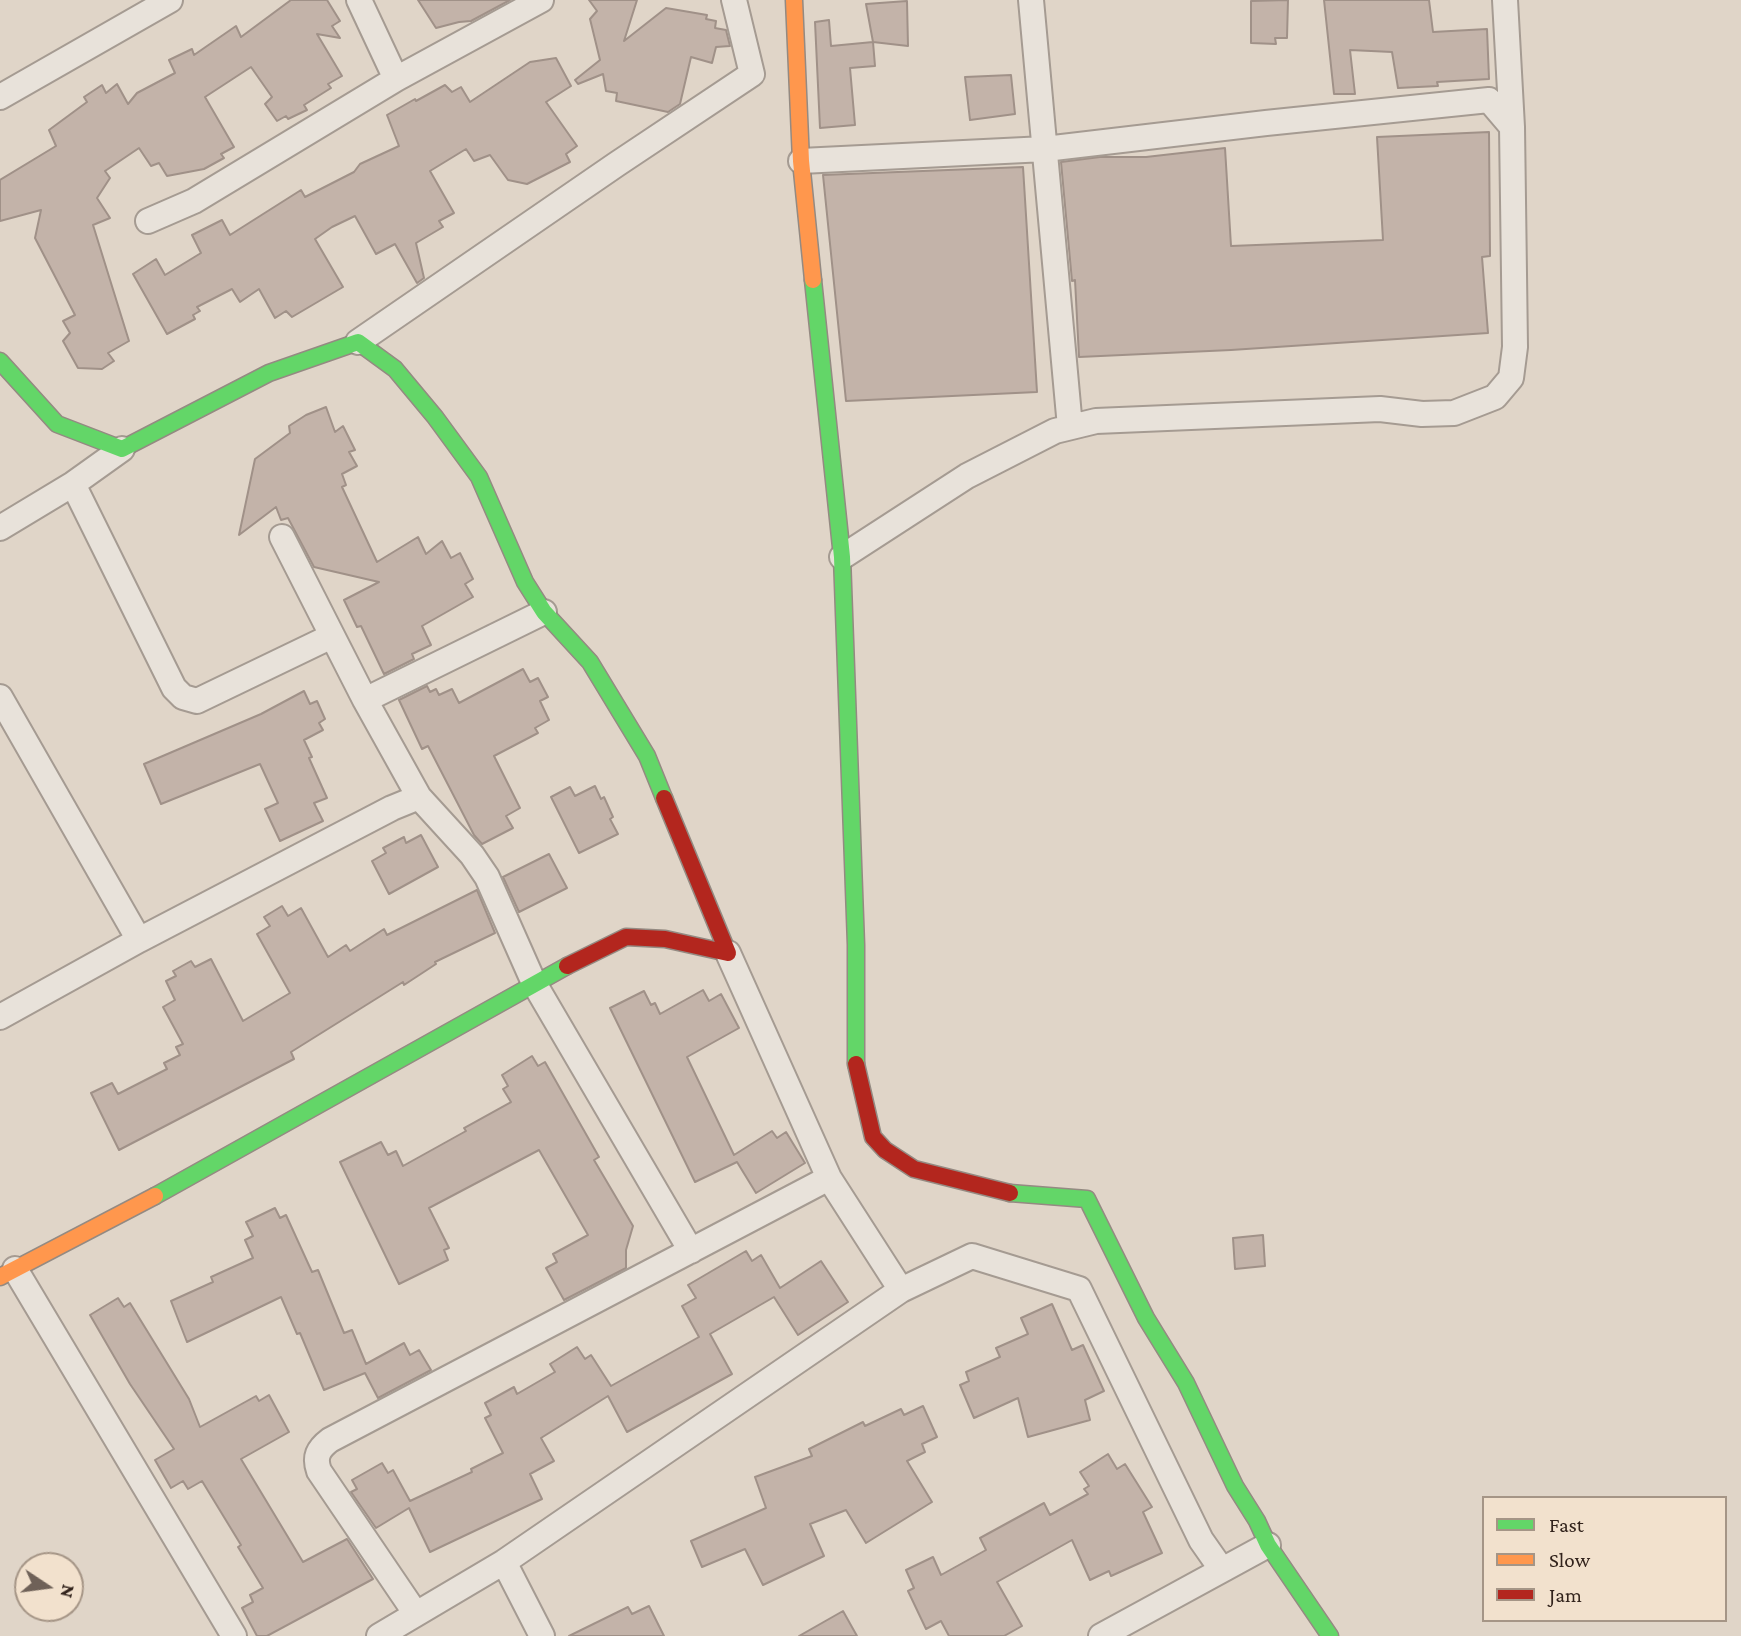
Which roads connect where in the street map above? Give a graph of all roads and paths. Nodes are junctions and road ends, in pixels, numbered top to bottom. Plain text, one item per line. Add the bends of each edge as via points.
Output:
1 (170, 0) edge
2 (359, 0) edge
3 (541, 0) edge
4 (734, 0) edge
5 (794, 0) edge
6 (1031, 0) edge
7 (1505, 0) edge
8 (396, 79) junction
9 (0, 97) edge
10 (1512, 127) junction
11 (1045, 149) junction
12 (801, 162) junction
13 (148, 221) dead end
14 (358, 342) junction
15 (0, 361) edge
16 (1070, 427) junction
17 (122, 449) junction
18 (73, 484) junction
19 (0, 528) edge
20 (282, 537) dead end
21 (842, 557) junction
22 (544, 612) junction
23 (332, 636) junction
24 (0, 697) edge
25 (365, 699) junction
26 (419, 797) junction
27 (139, 940) junction
28 (729, 953) junction
29 (534, 983) junction
30 (0, 1017) edge
31 (829, 1178) junction
32 (691, 1251) junction
33 (8, 1273) edge
34 (901, 1290) junction
35 (1268, 1545) junction
36 (504, 1562) junction
37 (1222, 1570) junction
38 (416, 1614) junction
39 (234, 1636) edge
40 (379, 1636) edge
41 (542, 1636) edge
42 (1101, 1636) edge
43 (1330, 1636) edge

1 - 9 street
2 - 8 street
3 - 8 street
4 - 14 street via 752,74
5 - 12 street
6 - 11 street
7 - 10 street
8 - 13 street via 194,201
10 - 11 street via 1489,100
10 - 16 street via 1515,347 1511,378 1495,397 1454,413 1380,409 1096,421
11 - 12 street
11 - 16 street
12 - 21 street
14 - 17 street via 269,373
14 - 22 street via 395,369 479,477 525,582
15 - 17 street via 57,424
16 - 21 street via 967,476
17 - 18 street
18 - 19 street
18 - 23 street via 174,688 183,697 197,701
20 - 23 street
21 - 35 street via 856,1065 873,1137 914,1169 1006,1193 1087,1199
22 - 25 street
22 - 28 street via 590,662 647,756
23 - 25 street
24 - 27 street
25 - 26 street
26 - 27 street
26 - 29 street via 488,877
27 - 30 street
28 - 29 street via 662,938 626,937
28 - 31 street
29 - 32 street
29 - 33 street via 182,1182
31 - 32 street
31 - 34 street
32 - 38 street via 319,1448 318,1471
33 - 39 street
34 - 36 street
34 - 37 street via 972,1255 1079,1289 1201,1540
35 - 37 street
35 - 43 street
36 - 38 street
36 - 41 street
37 - 42 street
38 - 40 street

